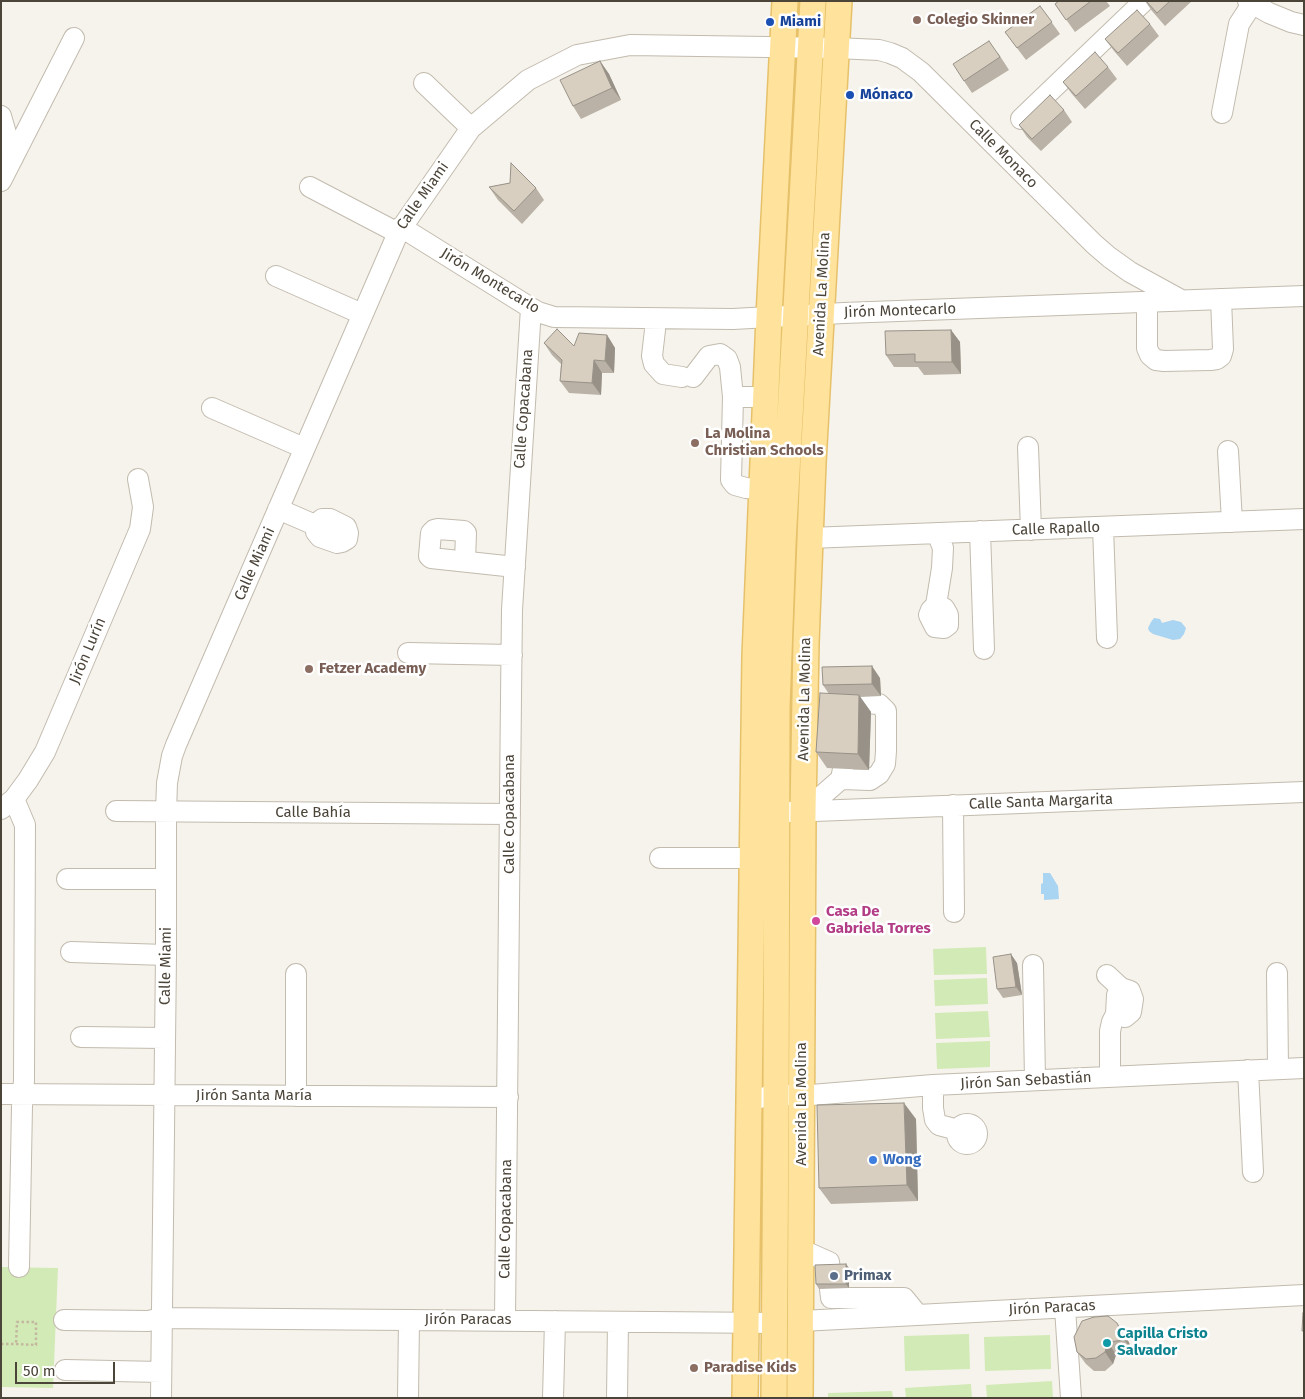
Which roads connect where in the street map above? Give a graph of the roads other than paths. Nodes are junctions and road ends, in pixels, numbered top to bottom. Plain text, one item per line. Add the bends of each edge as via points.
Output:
1 (785, 1) edge
2 (813, 1) edge
3 (840, 1) edge
4 (1144, 1) edge
5 (1250, 2) edge
6 (1304, 25) edge
7 (74, 38) dead end
8 (782, 48) junction
9 (810, 48) junction
10 (837, 48) junction
11 (424, 83) dead end
12 (1222, 113) dead end
13 (1, 116) edge
14 (1021, 119) dead end
15 (471, 128) junction
16 (13, 158) junction
17 (1, 181) edge
18 (310, 187) dead end
19 (400, 230) junction
20 (276, 276) dead end
21 (1304, 296) edge
22 (1181, 300) junction
23 (1221, 300) junction
24 (1147, 302) junction
25 (531, 308) junction
26 (362, 314) junction
27 (821, 314) junction
28 (794, 315) junction
29 (769, 317) junction
30 (654, 319) junction
31 (733, 397) junction
32 (765, 397) junction
33 (212, 408) dead end
34 (1028, 447) dead end
35 (304, 448) junction
36 (1228, 451) dead end
37 (138, 480) dead end
38 (762, 489) junction
39 (278, 509) junction
40 (1304, 519) edge
41 (1232, 522) junction
42 (315, 525) dead end
43 (1103, 527) junction
44 (1031, 530) junction
45 (980, 532) junction
46 (937, 533) junction
47 (809, 538) junction
48 (465, 561) dead end
49 (515, 567) junction
50 (936, 605) dead end
51 (1107, 638) dead end
52 (984, 649) dead end
53 (408, 653) dead end
54 (512, 655) junction
55 (830, 703) junction
56 (1304, 792) edge
57 (8, 804) edge
58 (953, 805) junction
59 (116, 811) dead end
60 (166, 812) junction
61 (777, 812) junction
62 (803, 812) junction
63 (510, 814) junction
64 (660, 858) dead end
65 (752, 858) junction
66 (67, 879) dead end
67 (166, 879) junction
68 (954, 912) dead end
69 (71, 952) dead end
70 (166, 955) junction
71 (1033, 964) dead end
72 (1276, 973) dead end
73 (296, 974) dead end
74 (1114, 981) dead end
75 (81, 1037) dead end
76 (165, 1038) junction
77 (1304, 1068) edge
78 (1278, 1069) junction
79 (1248, 1070) junction
80 (1110, 1077) junction
81 (1036, 1080) junction
82 (933, 1085) junction
83 (1, 1094) edge
84 (23, 1094) junction
85 (163, 1095) junction
86 (776, 1095) junction
87 (802, 1095) junction
88 (296, 1096) junction
89 (508, 1097) junction
90 (749, 1100) junction
91 (958, 1130) dead end
92 (1253, 1172) dead end
93 (776, 1206) junction
94 (802, 1250) junction
95 (19, 1266) dead end
96 (830, 1269) edge
97 (1304, 1295) edge
98 (821, 1300) junction
99 (1065, 1308) junction
100 (918, 1315) junction
101 (162, 1318) junction
102 (64, 1320) dead end
103 (409, 1320) junction
104 (505, 1320) junction
105 (554, 1321) junction
106 (618, 1322) junction
107 (746, 1322) junction
108 (774, 1323) junction
109 (65, 1370) dead end
110 (161, 1372) junction
111 (774, 1393) edge
112 (160, 1398) edge
113 (408, 1398) edge
114 (553, 1398) edge
115 (617, 1398) edge
116 (746, 1398) edge
117 (800, 1398) edge
118 (1071, 1398) edge

1 - 8 main road
2 - 9 main road, Avenida La Molina
3 - 10 main road, Avenida La Molina
4 - 14 street
5 - 6 street via 1269,13
5 - 12 street via 1240,24
7 - 16 street
8 - 9 street, Calle Miami
8 - 15 street, Calle Miami via 630,45 577,55 528,80
8 - 29 main road
9 - 10 street, Calle Monaco
9 - 28 main road, Avenida La Molina
10 - 22 street, Calle Monaco via 878,50 912,64 1094,244 1130,272
10 - 27 main road, Avenida La Molina
11 - 15 street
13 - 16 street
15 - 19 street, Calle Miami
16 - 17 street
18 - 19 street, Jirón Montecarlo
19 - 25 street, Jirón Montecarlo
19 - 26 street, Calle Miami
20 - 26 street
21 - 23 street, Jirón Montecarlo
22 - 23 street, Jirón Montecarlo
22 - 24 street, Jirón Montecarlo
23 - 24 street via 1223,350 1221,356 1210,360 1164,361 1150,355 1147,348
24 - 27 street, Jirón Montecarlo
25 - 30 street, Jirón Montecarlo via 554,317
25 - 49 street, Calle Copacabana
26 - 35 street, Calle Miami
27 - 28 street, Jirón Montecarlo
27 - 47 main road, Avenida La Molina
28 - 29 street, Jirón Montecarlo
28 - 61 main road, Avenida La Molina via 782,543
29 - 30 street, Jirón Montecarlo
29 - 32 main road
30 - 31 street via 652,356 663,374 687,377 709,356 720,354 730,367
31 - 32 street
31 - 38 street via 731,480 735,485
32 - 38 main road
33 - 35 street
34 - 44 street
35 - 39 street, Calle Miami
36 - 41 street
37 - 57 street, Jirón Lurín via 144,508 140,529 45,752
38 - 65 main road via 754,656
39 - 42 street
39 - 60 street, Calle Miami via 176,744 169,768
40 - 41 street, Calle Rapallo
41 - 43 street, Calle Rapallo
43 - 44 street, Calle Rapallo
43 - 51 street
44 - 45 street, Calle Rapallo
45 - 46 street, Calle Rapallo
45 - 52 street
46 - 47 street, Calle Rapallo
46 - 50 street via 943,548
47 - 55 main road, Avenida La Molina
48 - 49 street
49 - 54 street, Calle Copacabana
53 - 54 street
54 - 63 street, Calle Copacabana
55 - 62 main road, Avenida La Molina
55 - 62 street via 879,704 886,711 884,764 879,774 870,780 842,774
56 - 58 street, Calle Santa Margarita
57 - 84 street via 25,825
58 - 62 street, Calle Santa Margarita
58 - 68 street
59 - 60 street, Calle Bahía
60 - 63 street, Calle Bahía
60 - 67 street, Calle Miami
61 - 62 street, Calle Santa Margarita
61 - 86 main road, Avenida La Molina
62 - 87 main road, Avenida La Molina
63 - 89 street, Calle Copacabana
64 - 65 street
65 - 90 main road
66 - 67 street
67 - 70 street, Calle Miami
69 - 70 street
70 - 76 street, Calle Miami
71 - 81 street
72 - 78 street
73 - 88 street
74 - 80 street via 1130,990 1133,999 1131,1012 1125,1017 1116,1014 1112,1022
75 - 76 street
76 - 85 street, Calle Miami
77 - 78 street, Jirón San Sebastián
78 - 79 street, Jirón San Sebastián
79 - 80 street, Jirón San Sebastián
79 - 92 street
80 - 81 street, Jirón San Sebastián
81 - 82 street, Jirón San Sebastián
82 - 87 street, Jirón San Sebastián
82 - 91 street via 935,1120 939,1125
83 - 84 street, Jirón Santa María
84 - 85 street, Jirón Santa María
84 - 95 street
85 - 88 street, Jirón Santa María
85 - 101 street, Calle Miami
86 - 87 street, Jirón San Sebastián
86 - 90 street, Jirón San Sebastián
86 - 93 main road, Avenida La Molina
87 - 94 main road, Avenida La Molina
88 - 89 street, Jirón Santa María
89 - 104 street, Calle Copacabana
90 - 107 main road
93 - 94 main road
93 - 108 main road, Avenida La Molina
94 - 96 street via 829,1262
94 - 98 main road, Avenida La Molina
97 - 99 street, Jirón Paracas
98 - 100 street, Jirón Paracas
98 - 100 street via 893,1284
98 - 111 main road
98 - 117 main road, Avenida La Molina
99 - 100 street, Jirón Paracas
99 - 118 street
101 - 102 street, Jirón Paracas
101 - 103 street, Jirón Paracas
101 - 110 street, Calle Miami
103 - 104 street, Jirón Paracas
103 - 113 street
104 - 105 street, Jirón Paracas
105 - 106 street, Jirón Paracas
105 - 114 street
106 - 107 street, Jirón Paracas
106 - 115 street
107 - 108 street, Jirón Paracas
107 - 116 main road
108 - 111 main road, Avenida La Molina
109 - 110 street
110 - 112 street, Calle Miami

